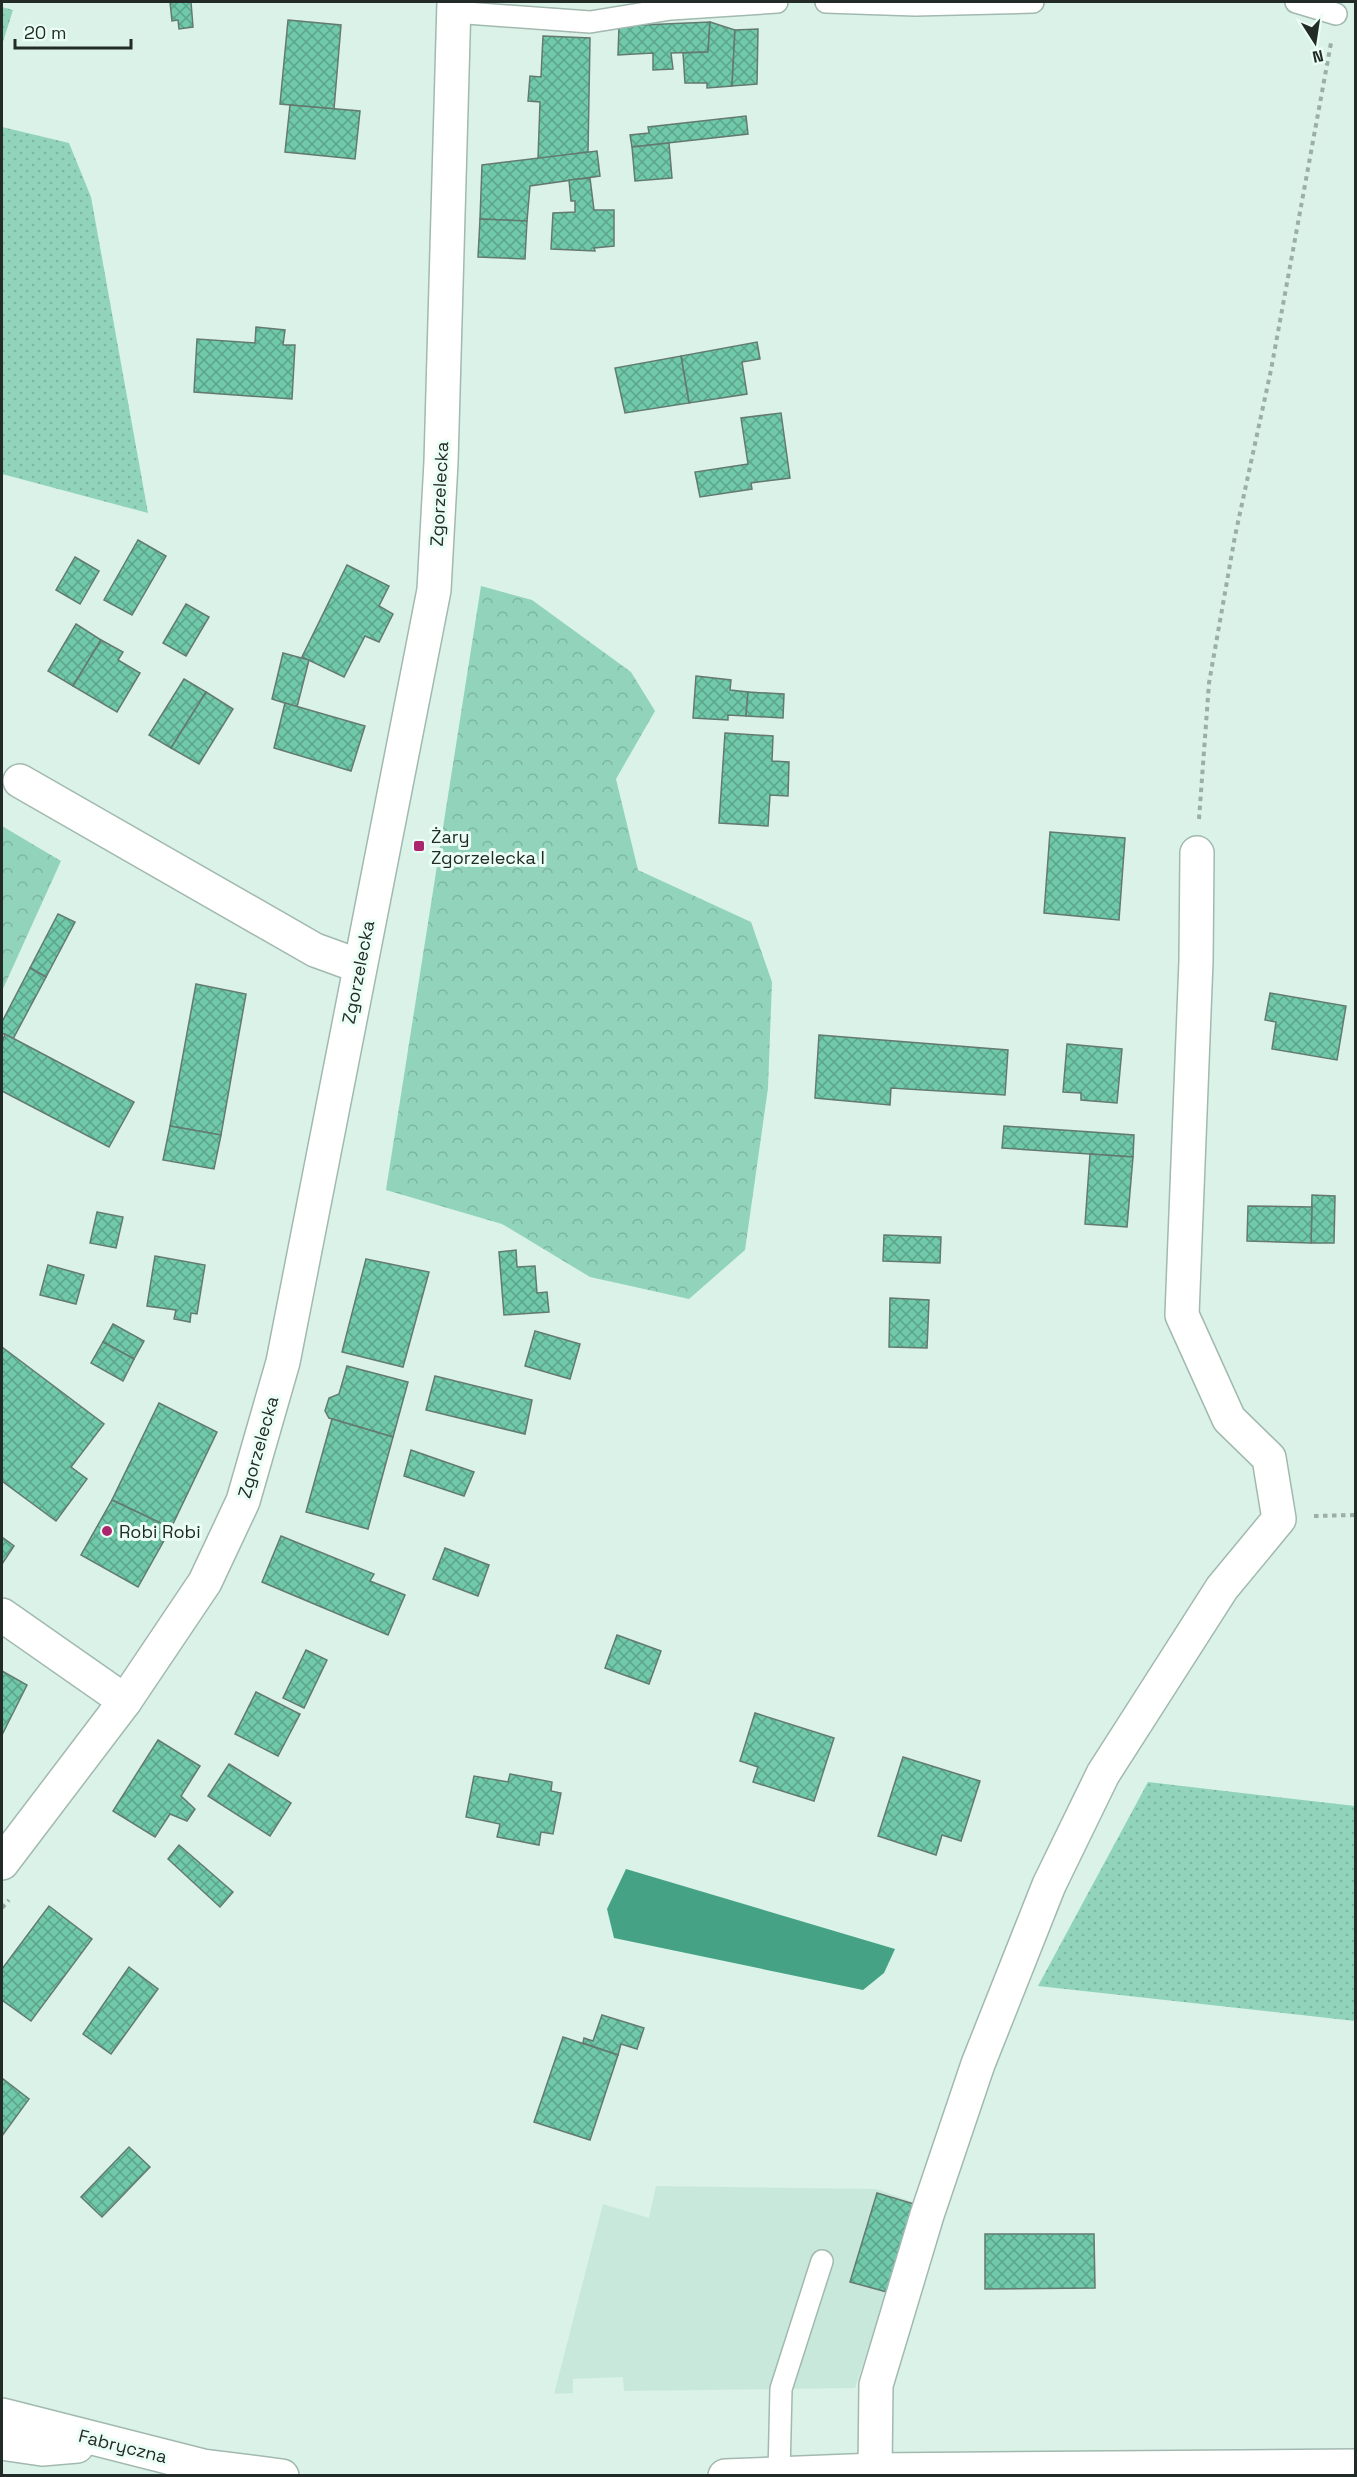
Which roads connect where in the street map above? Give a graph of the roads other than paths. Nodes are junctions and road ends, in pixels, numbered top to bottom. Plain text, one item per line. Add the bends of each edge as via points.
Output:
1 (777, 2) edge
2 (826, 2) edge
3 (1033, 2) edge
4 (1296, 2) edge
5 (454, 7) edge
6 (1336, 14) road end
7 (20, 781) dead end
8 (1197, 853) road end
9 (359, 966) junction
10 (2, 1615) edge
11 (125, 1701) junction
12 (2, 1863) edge
13 (822, 2261) dead end
14 (2, 2415) edge
15 (2, 2443) edge
16 (106, 2443) junction
17 (1356, 2466) edge
18 (874, 2470) junction
19 (779, 2474) junction
20 (282, 2475) edge
21 (725, 2475) edge

1 - 5 lane via 671,9 590,22
2 - 3 lane
4 - 6 lane
5 - 9 street, Zgorzelecka via 434,590
7 - 9 street via 315,950
8 - 18 street via 1182,1316 1229,1419 1269,1458 1279,1519 1222,1588 1103,1774 1048,1885 978,2064 876,2385
9 - 11 street, Zgorzelecka via 283,1362 243,1501 204,1582
10 - 11 street
11 - 12 street, Zgorzelecka
13 - 19 lane via 781,2389
14 - 16 street, Fabryczna
15 - 16 street via 42,2449
16 - 20 street, Fabryczna via 203,2466
17 - 18 street
18 - 19 street
19 - 21 street

